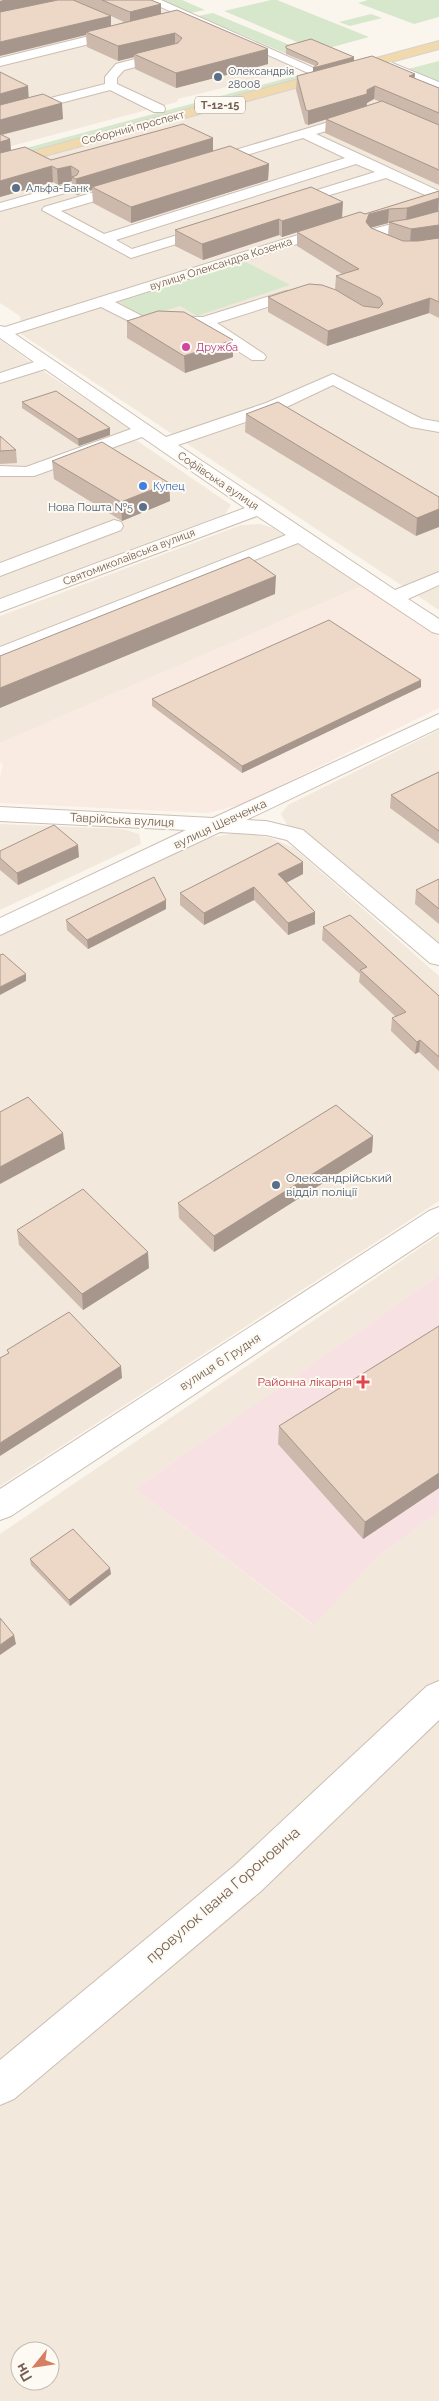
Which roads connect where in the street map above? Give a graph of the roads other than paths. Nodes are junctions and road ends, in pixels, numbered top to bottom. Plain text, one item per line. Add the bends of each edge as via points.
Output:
1 (151, 0) edge
2 (188, 16) junction
3 (163, 22) edge
4 (111, 23) edge
5 (439, 35) edge
6 (236, 37) junction
7 (218, 42) edge
8 (439, 45) edge
9 (174, 53) edge
10 (362, 55) junction
11 (0, 62) edge
12 (378, 62) junction
13 (310, 69) junction
14 (64, 85) dead end
15 (111, 86) junction
16 (439, 87) edge
17 (85, 93) junction
18 (159, 109) junction
19 (344, 109) edge
20 (373, 112) edge
21 (0, 115) edge
22 (304, 133) junction
23 (248, 136) dead end
24 (0, 152) edge
25 (358, 159) junction
26 (0, 164) edge
27 (190, 168) edge
28 (388, 173) junction
29 (144, 182) edge
30 (85, 183) edge
31 (438, 195) edge
32 (28, 199) junction
33 (419, 201) edge
34 (0, 207) edge
35 (274, 209) edge
36 (49, 210) junction
37 (439, 218) edge
38 (372, 221) edge
39 (226, 224) edge
40 (346, 224) edge
41 (388, 229) junction
42 (103, 239) junction
43 (439, 245) edge
44 (131, 254) junction
45 (176, 278) junction
46 (317, 293) edge
47 (102, 302) junction
48 (204, 322) junction
49 (1, 332) edge
50 (258, 357) dead end
51 (47, 363) junction
52 (0, 378) edge
53 (272, 407) junction
54 (288, 417) edge
55 (439, 427) edge
56 (144, 430) junction
57 (164, 444) junction
58 (0, 471) edge
59 (258, 509) junction
60 (114, 526) dead end
61 (300, 536) junction
62 (0, 570) edge
63 (439, 578) edge
64 (393, 598) junction
65 (0, 606) edge
66 (439, 628) edge
67 (0, 654) edge
68 (439, 720) edge
69 (0, 814) edge
70 (220, 825) junction
71 (0, 928) edge
72 (439, 958) edge
73 (439, 1218) edge
74 (0, 1506) edge
75 (439, 1697) edge
76 (0, 2085) edge

1 - 2 street
2 - 3 street
2 - 6 street
4 - 11 street via 132,29
5 - 10 main road, Соборний проспект / Т-12-15
6 - 7 street
6 - 13 street
8 - 12 main road, Соборний проспект / Т-12-15
9 - 15 street via 120,66 111,77
10 - 12 main road
10 - 13 main road, Соборний проспект / Т-12-15
12 - 16 street
12 - 26 main road, Соборний проспект / Т-12-15
13 - 18 main road, Соборний проспект / Т-12-15
14 - 17 street
15 - 17 street
15 - 18 street
17 - 21 street
18 - 24 main road, Соборний проспект / Т-12-15
19 - 23 street
20 - 22 street
22 - 25 street
22 - 27 street
25 - 28 street
25 - 42 street
28 - 31 street
28 - 35 street
29 - 36 street
30 - 32 street
31 - 33 street
32 - 34 street
32 - 36 street
36 - 42 street
37 - 41 street via 406,228
38 - 41 street
39 - 44 street
40 - 45 street, вулиця Олександра Козенка
41 - 43 street via 374,233 374,237 402,252 413,253
42 - 44 street
44 - 45 street
45 - 47 street, вулиця Олександра Козенка
46 - 48 street via 292,294
47 - 48 street via 139,322
47 - 49 street, вулиця Олександра Козенка
48 - 50 street
49 - 51 street, Софіївська вулиця
51 - 52 street
51 - 56 street, Софіївська вулиця
53 - 54 street
53 - 55 street via 333,379 417,423
53 - 57 street
56 - 57 street, Софіївська вулиця
56 - 58 street via 28,472
57 - 59 street, Софіївська вулиця
59 - 61 street, Софіївська вулиця
59 - 65 street, Святомиколаївська вулиця
60 - 62 street
61 - 64 street, Софіївська вулиця
61 - 67 street
63 - 64 street
64 - 66 street, Софіївська вулиця
68 - 70 street, вулиця Шевченка
69 - 70 street, Таврійська вулиця
70 - 71 street, вулиця Шевченка
70 - 72 street, Таврійська вулиця via 266,828 294,835
73 - 74 street, вулиця 6 Грудня
75 - 76 street, провулок Івана Гороновича via 247,1878

